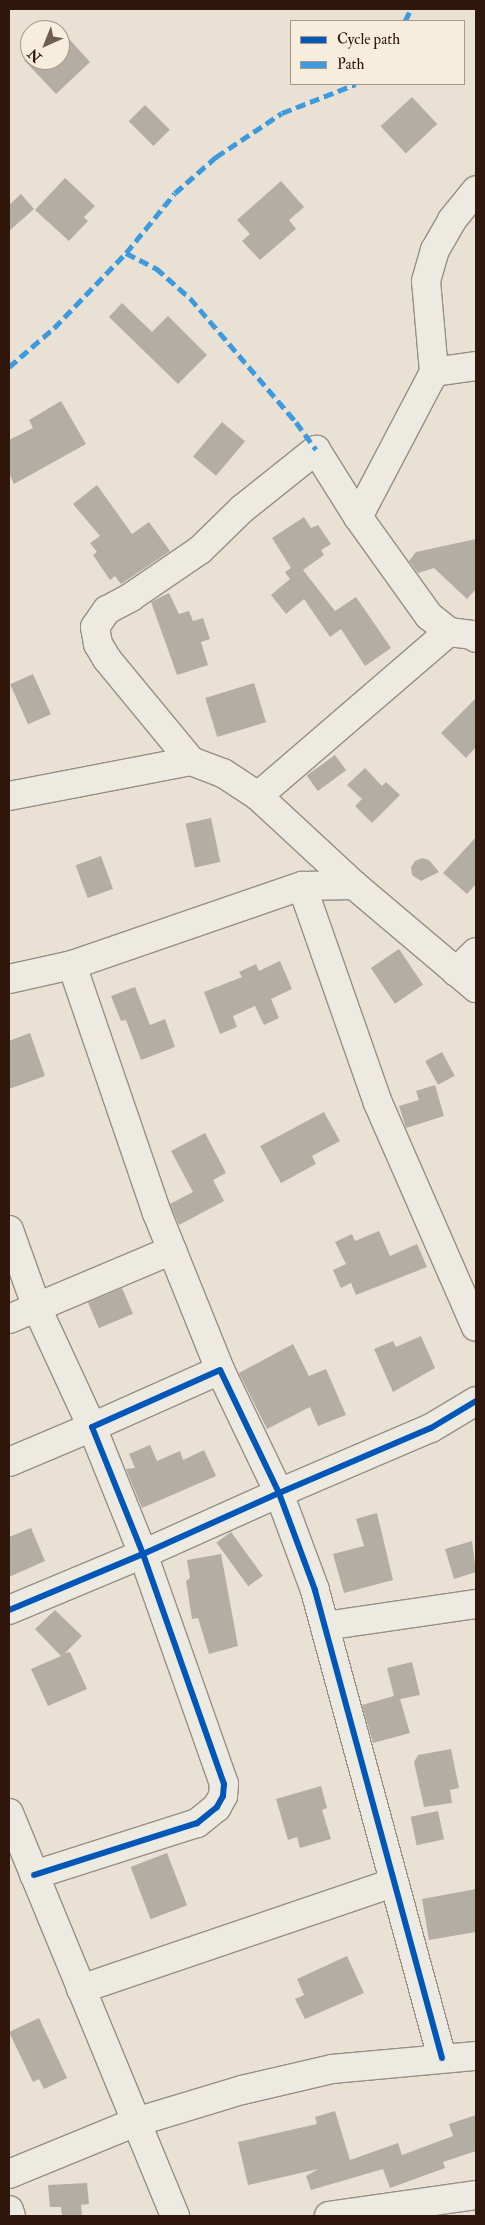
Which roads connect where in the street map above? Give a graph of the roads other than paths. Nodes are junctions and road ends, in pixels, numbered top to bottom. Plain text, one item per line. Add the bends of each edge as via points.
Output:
1 (476, 190) edge
2 (476, 366) edge
3 (434, 372) junction
4 (358, 518) junction
5 (468, 634) edge
6 (191, 761) junction
7 (9, 796) edge
8 (258, 796) junction
9 (354, 885) junction
10 (302, 886) junction
11 (476, 952) edge
12 (72, 965) junction
13 (9, 979) edge
14 (466, 980) edge
15 (9, 1230) edge
16 (172, 1250) junction
17 (37, 1308) junction
18 (9, 1319) edge
19 (476, 1326) edge
20 (220, 1370) junction
21 (476, 1401) edge
22 (92, 1427) junction
23 (9, 1462) edge
24 (279, 1493) junction
25 (143, 1554) junction
26 (476, 1604) edge
27 (9, 1610) edge
28 (325, 1626) junction
29 (9, 1813) edge
30 (34, 1875) junction
31 (393, 1883) junction
32 (81, 1989) junction
33 (476, 2056) edge
34 (442, 2058) junction
35 (136, 2122) junction
36 (9, 2174) edge
37 (476, 2195) edge
38 (9, 2210) edge
39 (12, 2216) edge
40 (175, 2216) edge
41 (329, 2216) edge

1 - 3 street via 452,220 435,250 426,282
2 - 3 street
3 - 4 street
4 - 5 street via 429,616
4 - 6 street via 316,450 242,509 200,550 107,610 95,627 98,644 107,659
5 - 8 street
6 - 7 street
6 - 8 street via 223,773
8 - 9 street
9 - 10 street
9 - 14 street
10 - 12 street
10 - 19 street via 378,1103
11 - 14 street
12 - 13 street
12 - 16 street
15 - 17 street
16 - 17 street
16 - 20 street
17 - 18 street
17 - 22 street
20 - 22 street
20 - 24 street
21 - 24 street via 430,1428
22 - 23 street
22 - 25 street
24 - 25 street
24 - 28 street
25 - 27 street
25 - 30 street via 224,1784 223,1796 217,1807 197,1823
26 - 28 street
28 - 31 street
29 - 30 street
30 - 32 street
31 - 32 street
31 - 34 street
32 - 35 street
33 - 34 street
34 - 35 street via 332,2069
35 - 36 street
35 - 40 street
37 - 41 street
38 - 39 street

